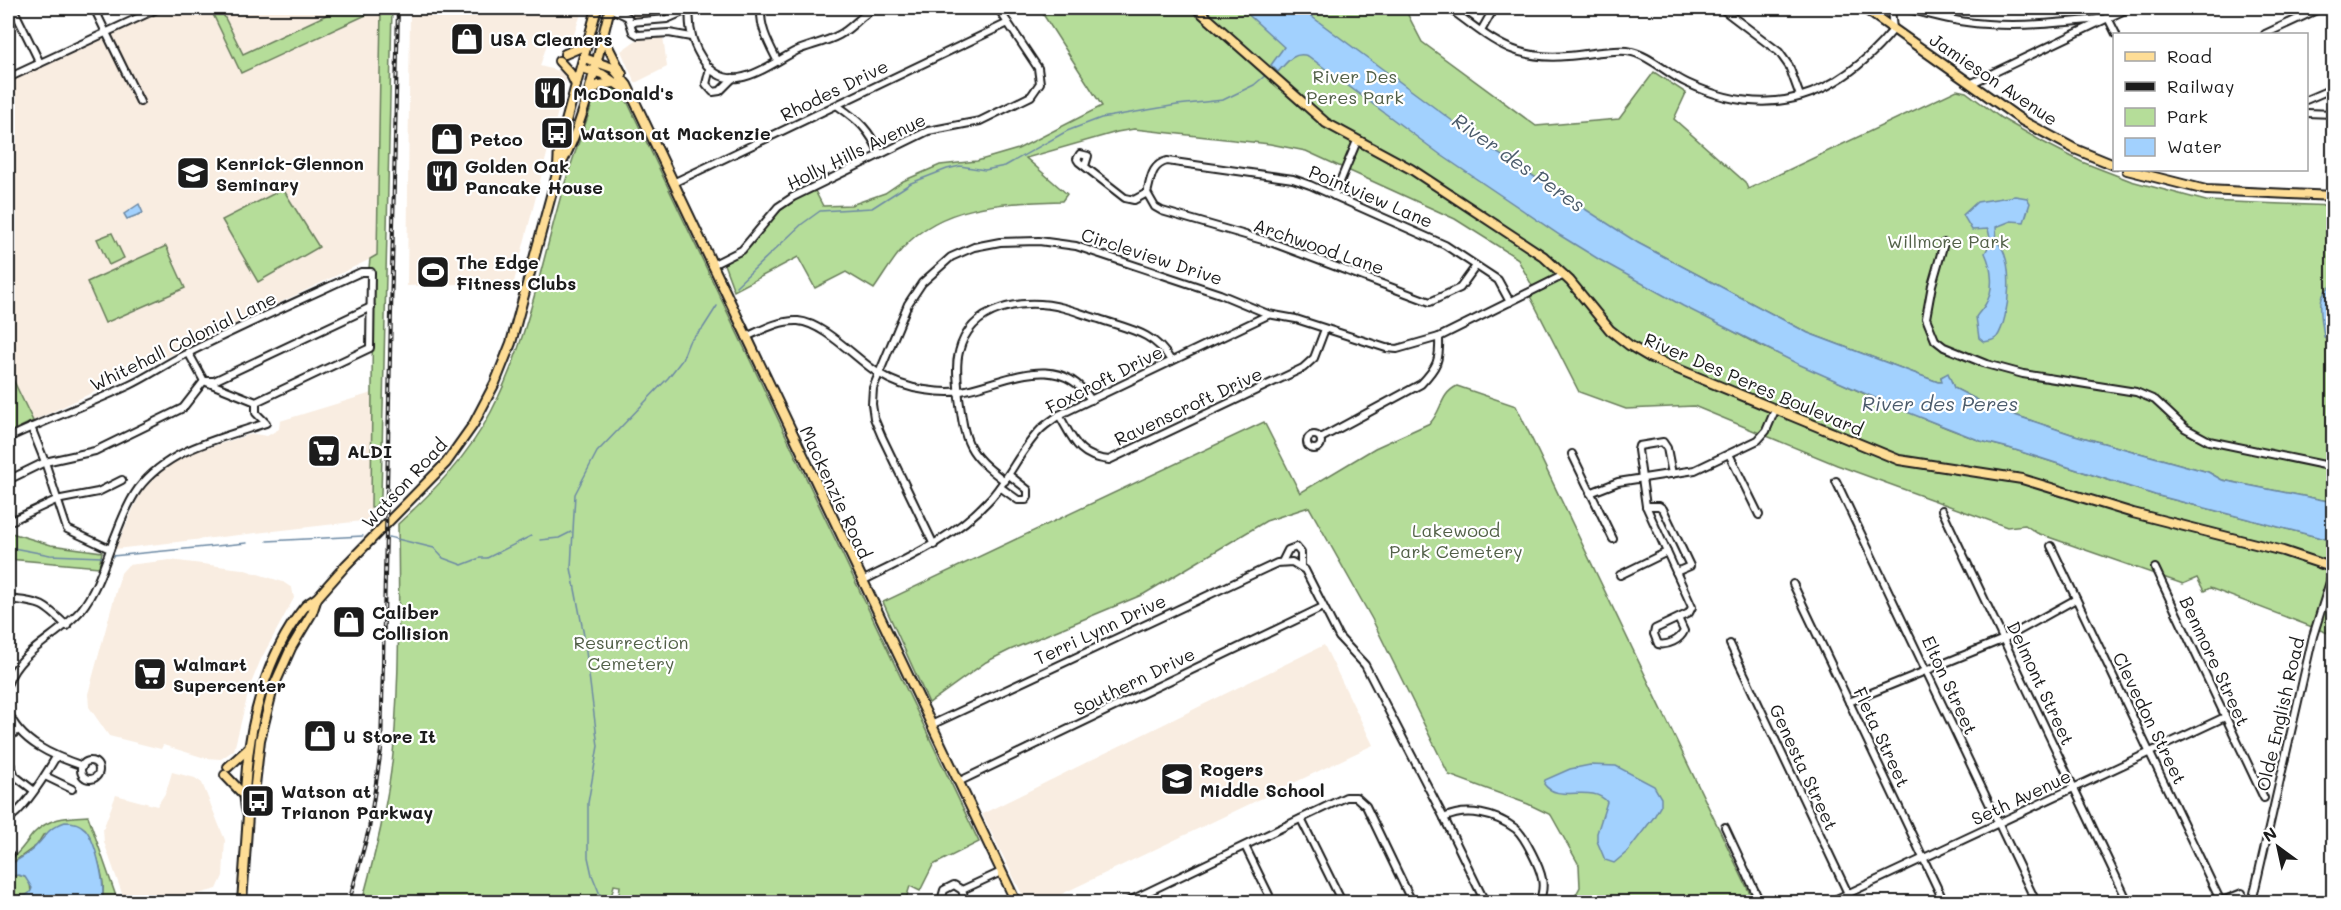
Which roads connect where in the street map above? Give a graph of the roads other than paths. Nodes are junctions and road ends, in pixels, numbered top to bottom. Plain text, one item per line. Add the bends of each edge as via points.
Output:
1 (13, 8) edge
2 (94, 8) edge
3 (159, 8) edge
4 (597, 8) edge
5 (610, 8) edge
6 (690, 8) edge
7 (761, 8) edge
8 (876, 8) edge
9 (998, 8) edge
10 (1196, 8) edge
11 (1449, 8) edge
12 (1494, 8) edge
13 (1721, 8) edge
14 (1864, 8) edge
15 (1891, 8) edge
16 (1905, 8) edge
17 (2106, 8) edge
18 (2129, 8) edge
19 (2321, 8) edge
20 (864, 11) edge
21 (2108, 18) junction
22 (631, 22) junction
23 (1008, 23) junction
24 (1893, 30) junction
25 (1481, 31) junction
26 (106, 33) junction
27 (2116, 33) edge
28 (2267, 33) edge
29 (603, 37) junction
30 (691, 37) junction
31 (589, 38) junction
32 (565, 54) dead end
33 (584, 58) junction
34 (777, 60) junction
35 (559, 61) dead end
36 (596, 62) junction
37 (40, 63) junction
38 (581, 68) junction
39 (711, 68) junction
40 (594, 71) junction
41 (8, 78) edge
42 (733, 78) junction
43 (625, 81) junction
44 (614, 82) junction
45 (1970, 84) junction
46 (576, 85) junction
47 (2334, 88) edge
48 (631, 93) junction
49 (587, 95) junction
50 (1800, 96) junction
51 (2308, 100) edge
52 (140, 102) dead end
53 (837, 106) junction
54 (2308, 113) edge
55 (2334, 114) edge
56 (1357, 141) junction
57 (880, 154) junction
58 (2113, 164) edge
59 (1085, 166) dead end
60 (558, 170) junction
61 (2131, 171) edge
62 (673, 183) junction
63 (1147, 193) junction
64 (1334, 196) junction
65 (2334, 196) edge
66 (1944, 243) dead end
67 (712, 265) junction
68 (1476, 266) junction
69 (1564, 275) junction
70 (1510, 302) junction
71 (371, 307) junction
72 (1269, 314) junction
73 (1325, 329) junction
74 (746, 337) junction
75 (1439, 338) junction
76 (188, 352) junction
77 (1171, 361) junction
78 (879, 374) junction
79 (204, 381) junction
80 (959, 392) junction
81 (1091, 400) junction
82 (256, 402) junction
83 (1775, 410) junction
84 (1059, 416) junction
85 (31, 427) junction
86 (8, 438) edge
87 (1321, 438) dead end
88 (1572, 454) dead end
89 (1729, 454) junction
90 (45, 462) junction
91 (2334, 467) edge
92 (1672, 474) junction
93 (1641, 478) junction
94 (8, 480) edge
95 (122, 480) dead end
96 (1005, 481) junction
97 (1836, 481) dead end
98 (1590, 493) junction
99 (56, 500) junction
100 (1646, 506) junction
101 (1942, 510) dead end
102 (1759, 515) dead end
103 (13, 520) dead end
104 (1613, 538) dead end
105 (934, 545) junction
106 (2051, 546) dead end
107 (110, 549) junction
108 (1667, 552) junction
109 (1282, 562) junction
110 (1301, 567) junction
111 (2156, 568) dead end
112 (2334, 568) edge
113 (1676, 572) junction
114 (1620, 574) dead end
115 (862, 581) junction
116 (1793, 584) dead end
117 (317, 598) junction
118 (8, 599) edge
119 (2076, 599) junction
120 (1323, 607) junction
121 (8, 608) edge
122 (1678, 618) junction
123 (67, 626) junction
124 (2004, 639) junction
125 (1730, 644) dead end
126 (1927, 670) junction
127 (8, 682) edge
128 (1849, 702) junction
129 (8, 711) edge
130 (2224, 717) junction
131 (931, 725) junction
132 (17, 731) junction
133 (8, 738) edge
134 (249, 748) junction
135 (2150, 752) junction
136 (56, 757) junction
137 (8, 758) edge
138 (83, 766) dead end
139 (45, 776) junction
140 (958, 782) junction
141 (2074, 788) junction
142 (72, 789) dead end
143 (33, 790) junction
144 (244, 795) junction
145 (2264, 798) dead end
146 (248, 815) junction
147 (1444, 818) junction
148 (8, 819) edge
149 (1301, 819) junction
150 (1999, 824) junction
151 (1725, 827) dead end
152 (1245, 846) junction
153 (1923, 859) junction
154 (1001, 872) junction
155 (962, 890) junction
156 (2242, 893) dead end
157 (1848, 894) junction
158 (2221, 902) edge
159 (242, 903) edge
160 (944, 903) edge
161 (962, 903) edge
162 (1016, 903) edge
163 (1127, 903) edge
164 (1267, 903) edge
165 (1342, 903) edge
166 (1412, 903) edge
167 (1485, 903) edge
168 (1539, 903) edge
169 (1760, 903) edge
170 (1830, 903) edge
171 (1852, 903) edge
172 (1944, 903) edge
173 (2036, 903) edge
174 (2128, 903) edge
175 (2252, 903) edge

1 - 37 street
2 - 26 street
3 - 26 street
4 - 31 main road, Watson Road
5 - 22 street
5 - 29 main road, Watson Road
6 - 22 street via 667,19
6 - 30 street
7 - 34 street via 764,36
8 - 20 street
9 - 23 street
10 - 56 main road, River Des Peres Boulevard via 1318,118
11 - 25 street
12 - 25 street
13 - 50 street via 1779,52
14 - 24 main road, Jamieson Avenue
15 - 24 street
16 - 21 street via 1987,24
17 - 21 street
18 - 21 street
19 - 28 street
20 - 34 street via 839,35
21 - 27 street
21 - 45 street
22 - 30 street via 638,35 669,33
23 - 53 street, Rhodes Drive
23 - 57 street, Holly Hills Avenue via 1038,68 1040,83 1031,96 980,121 934,129
24 - 45 main road, Jamieson Avenue
24 - 50 street via 1855,70 1829,86
25 - 50 street via 1502,47 1528,56 1626,51 1645,57 1707,93 1740,101 1773,102
26 - 37 street
26 - 52 street
29 - 36 main road, Watson Road
29 - 43 main road
30 - 39 street
31 - 32 main road
31 - 33 main road, Watson Road
33 - 36 main road, Mackenzie Road
33 - 38 main road, Watson Road
34 - 42 street via 751,76
35 - 46 main road
36 - 40 main road, Watson Road
36 - 43 main road, Mackenzie Road via 613,68
37 - 41 street
38 - 40 main road
38 - 46 main road, Watson Road
39 - 42 street via 723,77
39 - 42 street via 706,84 713,92 720,91
40 - 44 main road
40 - 49 main road, Watson Road
43 - 48 main road, Mackenzie Road
44 - 48 main road
44 - 49 main road via 599,85
45 - 58 main road, Jamieson Avenue via 2023,121
46 - 60 main road, Watson Road via 559,147
47 - 51 street
48 - 62 main road, Mackenzie Road
49 - 60 main road, Watson Road via 570,150
53 - 57 street via 861,122
53 - 62 street, Rhodes Drive
54 - 55 street
56 - 64 street
56 - 69 main road, River Des Peres Boulevard via 1420,174 1537,252
57 - 67 street, Holly Hills Avenue via 793,197 778,207 741,250
59 - 63 street via 1125,198 1134,200
60 - 117 main road, Watson Road via 511,343 481,411 437,474
61 - 65 main road via 2206,190
62 - 67 main road, Mackenzie Road
63 - 64 street, Pointview Lane via 1154,168 1167,161 1293,179
63 - 68 street, Archwood Lane via 1162,212 1273,243 1430,302 1460,288
64 - 68 street, Pointview Lane via 1445,245
66 - 91 street via 1926,318 1935,340 1944,347 2023,374 2136,392 2155,400 2185,428 2209,441
67 - 74 main road, Mackenzie Road
68 - 70 street, Pointview Lane via 1498,280
69 - 70 street, Circleview Drive
69 - 83 main road, River Des Peres Boulevard via 1610,330 1636,350
70 - 75 street, Circleview Drive
71 - 76 street, Whitehall Colonial Lane via 371,272 361,272
71 - 79 street via 214,381
71 - 82 street via 370,348
72 - 73 street, Circleview Drive
72 - 77 street, Foxcroft Drive
72 - 78 street, Circleview Drive via 1076,246 1039,241 1000,242 951,257 921,283 908,304
73 - 75 street, Circleview Drive via 1396,349
73 - 84 street, Ravenscroft Drive via 1314,358 1303,368 1108,460 1085,454
74 - 78 street via 784,322 809,323
74 - 115 main road, Mackenzie Road
75 - 87 street via 1440,357 1421,384
76 - 79 street
76 - 85 street, Whitehall Colonial Lane via 134,384
77 - 80 street via 1164,348 1146,335 1063,308 1013,304 984,316 964,339 957,367
77 - 81 street, Foxcroft Drive
78 - 80 street via 923,390
78 - 105 street, Circleview Drive via 873,388 874,418
79 - 82 street
79 - 90 street via 183,408 95,451
80 - 81 street via 1021,373 1052,373 1079,385
80 - 96 street via 968,445 975,457
81 - 84 street, Foxcroft Drive
82 - 107 street via 256,413 266,423 190,449 155,469 137,491
83 - 89 street via 1758,440
83 - 112 main road, River Des Peres Boulevard via 1899,460 2022,478
84 - 96 street, Foxcroft Drive via 1041,429
85 - 86 street, Whitehall Colonial Lane
85 - 90 street
88 - 98 street
89 - 92 street via 1695,470
89 - 102 street
90 - 94 street
90 - 99 street
92 - 93 street
92 - 93 street via 1666,444 1642,444 1638,450
93 - 98 street
93 - 100 street
95 - 99 street via 98,492
96 - 105 street, Foxcroft Drive via 974,514
97 - 126 street, Elton Street
98 - 104 street
99 - 103 street
99 - 107 street via 67,530
100 - 108 street
100 - 113 street via 1663,509 1689,566
101 - 124 street, Delmont Street
105 - 115 street, Foxcroft Drive
106 - 119 street, Clevedon Street
107 - 123 street via 94,588
108 - 113 street
108 - 114 street
109 - 110 street
109 - 110 street, Terri Lynn Drive via 1288,550 1296,547 1301,553
109 - 131 street, Terri Lynn Drive
110 - 120 street, Terri Lynn Drive
111 - 130 street, Benmore Street
112 - 175 street, Olde English Road via 2313,636
113 - 122 street via 1692,607
115 - 131 main road, Mackenzie Road
116 - 128 street, Fleta Street
117 - 134 main road, Watson Road via 304,607 276,657 261,693
117 - 146 main road, Watson Road via 273,688 260,740 254,803
118 - 121 street
118 - 123 street via 46,606
119 - 124 street
119 - 135 street, Clevedon Street
120 - 140 street, Southern Drive
120 - 147 street, Terri Lynn Drive via 1339,638 1365,665
122 - 122 street via 1655,628 1658,644 1682,637 1684,631
123 - 127 street via 22,659 13,668
124 - 126 street
124 - 141 street, Delmont Street
125 - 157 street, Genesta Street
126 - 128 street
126 - 150 street, Elton Street
128 - 153 street, Fleta Street
129 - 132 street
130 - 135 street, Seth Avenue
130 - 145 street, Benmore Street
131 - 140 main road, Mackenzie Road
132 - 133 street
132 - 136 street
134 - 144 main road, Watson Road
134 - 144 main road via 226,771
135 - 141 street, Seth Avenue
135 - 158 street, Clevedon Street
136 - 138 street
136 - 139 street
137 - 143 street via 15,776
139 - 142 street
139 - 143 street
140 - 154 main road, Mackenzie Road
141 - 150 street, Seth Avenue
141 - 174 street, Delmont Street
143 - 148 street via 17,814
144 - 146 main road, Watson Road
146 - 159 main road, Watson Road
147 - 167 street, Terri Lynn Drive
147 - 168 street via 1470,812 1516,829 1542,878
149 - 152 street
149 - 165 street
149 - 166 street via 1346,797 1356,797 1366,806
150 - 153 street, Seth Avenue
150 - 173 street, Elton Street
151 - 169 street
152 - 163 street
152 - 164 street via 1269,895
153 - 157 street, Seth Avenue
153 - 172 street, Fleta Street
154 - 155 street
154 - 162 main road, Mackenzie Road
155 - 160 street via 954,885 947,887 942,893
155 - 161 street
156 - 158 street
157 - 170 street, Seth Avenue
157 - 171 street, Genesta Street

